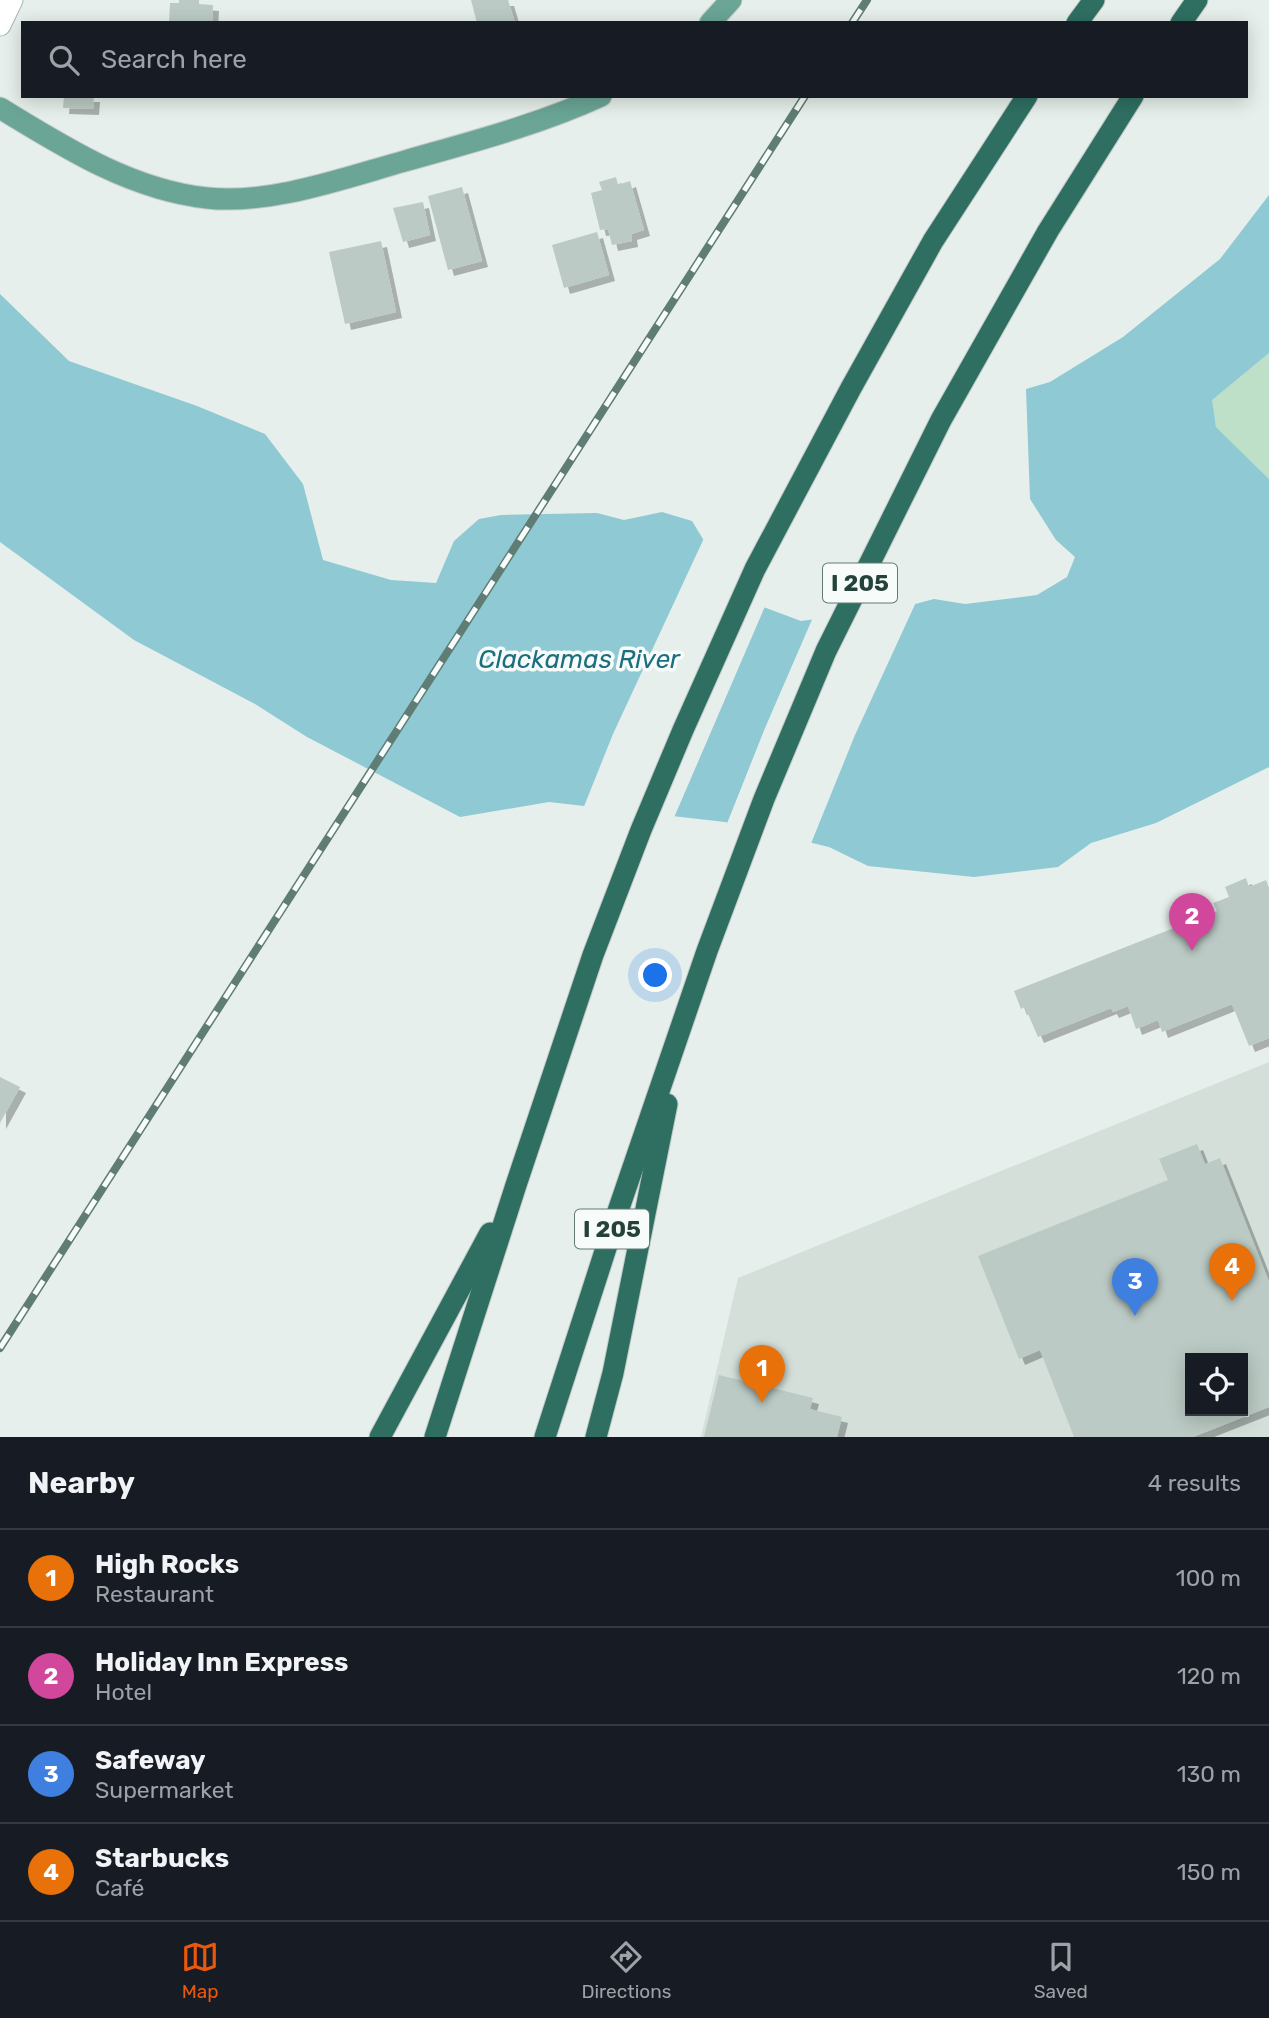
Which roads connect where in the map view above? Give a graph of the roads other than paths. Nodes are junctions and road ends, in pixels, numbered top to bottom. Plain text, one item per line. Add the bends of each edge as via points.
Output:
1 (12, 0) edge
2 (731, 0) edge
3 (1094, 0) edge
4 (1198, 0) edge
5 (712, 21) edge
6 (1078, 21) edge
7 (1182, 21) edge
8 (0, 26) edge
9 (596, 98) edge
10 (1026, 98) edge
11 (1132, 98) edge
12 (0, 108) edge
13 (683, 1022) junction
14 (516, 1185) junction
15 (380, 1437) edge
16 (435, 1437) edge
17 (545, 1437) edge
18 (596, 1437) edge

1 - 8 street
2 - 5 main road
3 - 6 highway
4 - 7 highway
9 - 12 main road via 519,128 363,173 284,192 232,198 208,198 143,183 99,164
10 - 14 highway via 933,241 755,569 641,830 593,955
11 - 13 highway, I 205 via 1048,231 941,420 826,652 764,799
13 - 17 highway, I 205
13 - 18 highway via 613,1373
14 - 15 highway
14 - 16 highway

